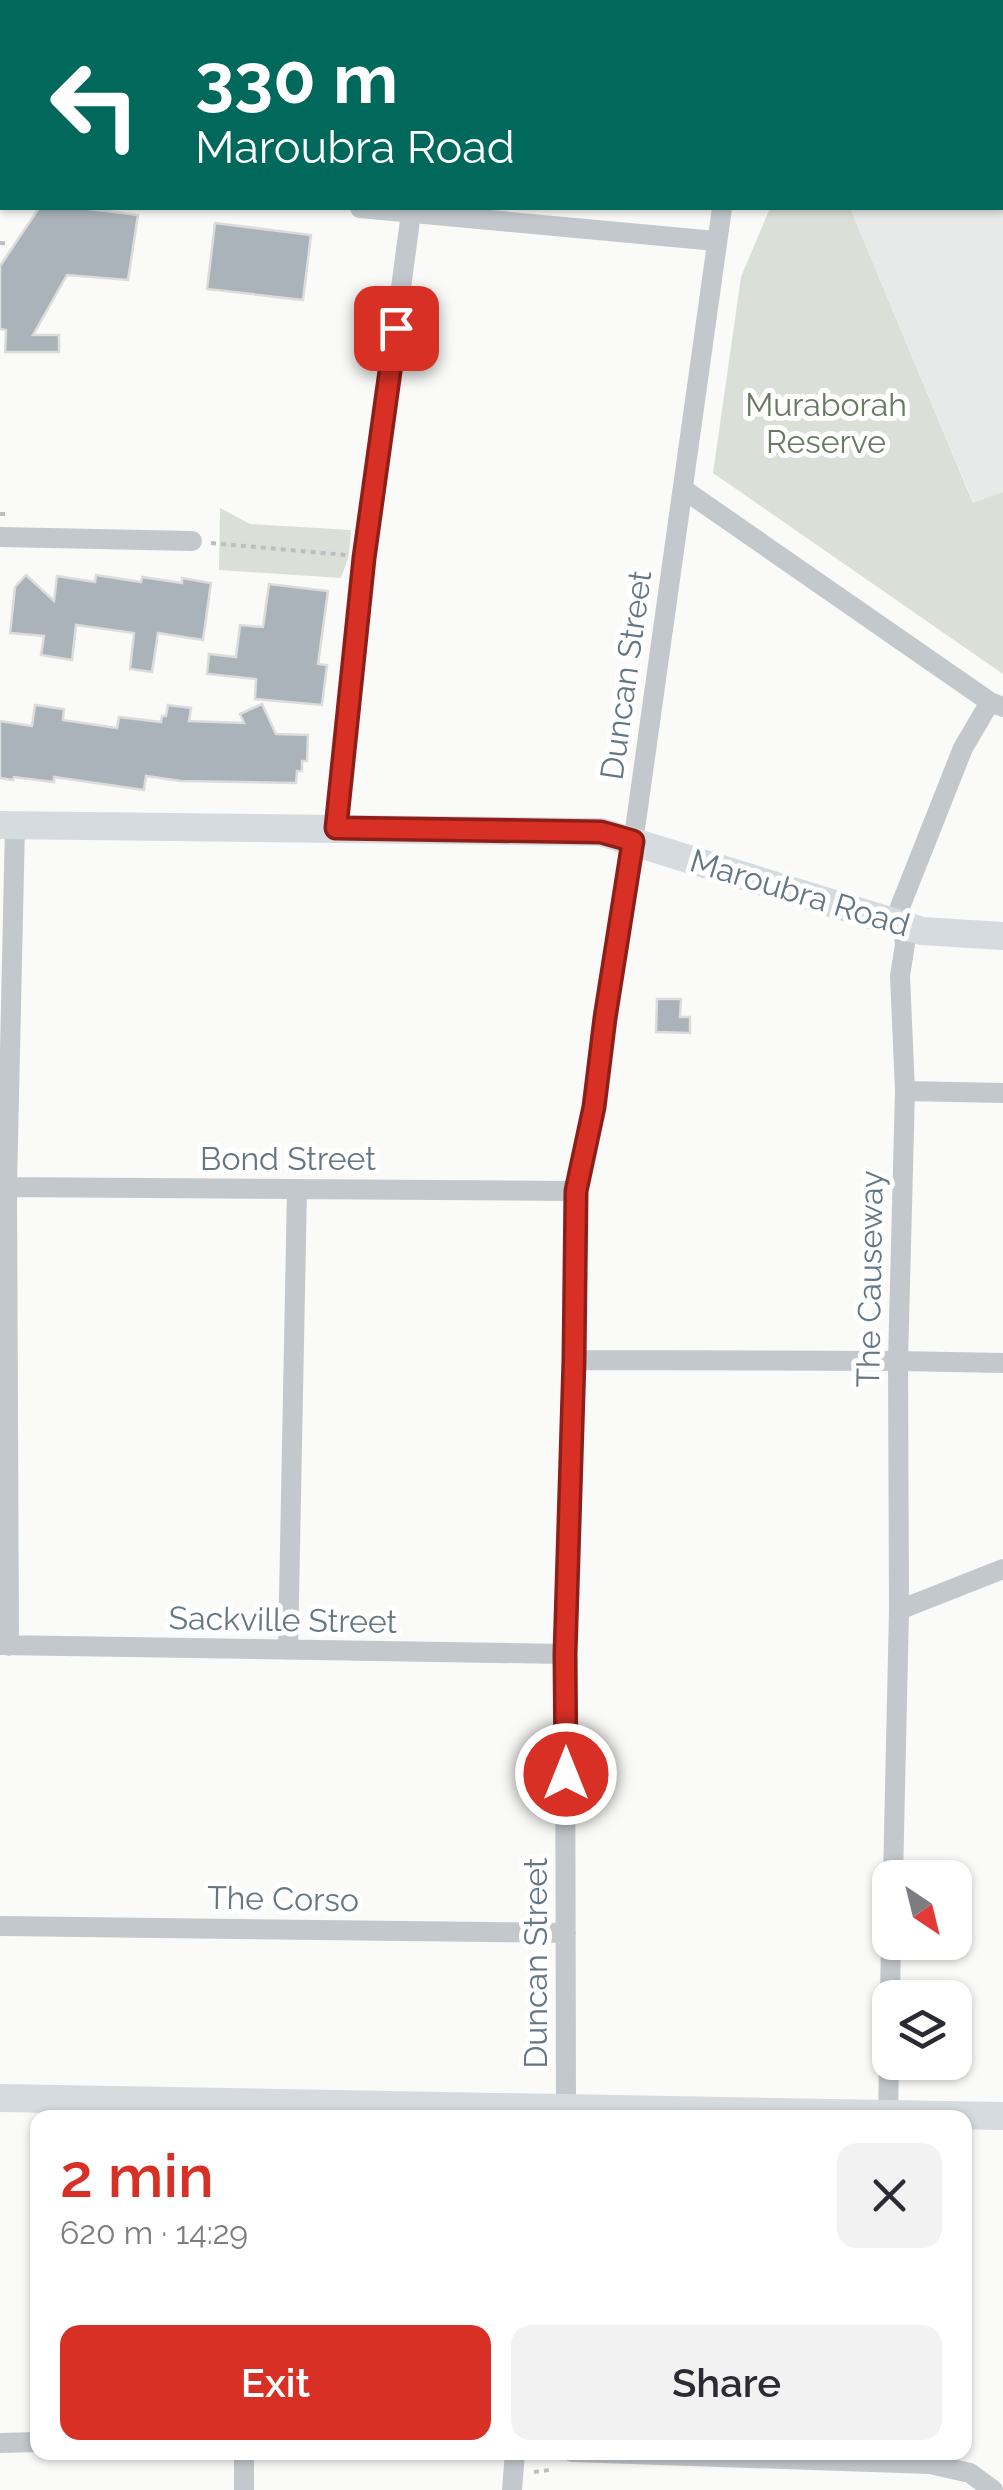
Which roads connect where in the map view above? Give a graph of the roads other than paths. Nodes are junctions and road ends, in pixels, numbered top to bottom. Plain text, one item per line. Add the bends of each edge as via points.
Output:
1 (381, 210) edge
2 (722, 210) edge
3 (412, 213) junction
4 (716, 241) junction
5 (682, 489) junction
6 (0, 537) edge
7 (192, 541) road end
8 (996, 705) edge
9 (8, 825) edge
10 (336, 828) junction
11 (633, 841) junction
12 (902, 926) junction
13 (1003, 936) edge
14 (905, 1091) junction
15 (1003, 1094) edge
16 (4, 1187) edge
17 (298, 1189) junction
18 (576, 1191) junction
19 (574, 1360) junction
20 (898, 1361) junction
21 (1003, 1364) edge
22 (1003, 1569) edge
23 (898, 1610) junction
24 (5, 1646) edge
25 (288, 1650) junction
26 (565, 1654) junction
27 (893, 1860) edge
28 (0, 1926) edge
29 (566, 1933) junction
30 (889, 2080) edge
31 (0, 2098) edge
32 (566, 2109) junction
33 (250, 2110) edge
34 (548, 2110) edge
35 (630, 2110) edge
36 (888, 2110) edge
37 (972, 2115) edge
38 (1003, 2116) edge
39 (0, 2442) edge
40 (30, 2442) edge
41 (244, 2460) edge
42 (514, 2460) edge
43 (811, 2460) edge
44 (244, 2490) edge
45 (512, 2490) edge
46 (992, 2490) edge

1 - 3 street
2 - 4 street, Duncan Street
3 - 4 street
3 - 10 street via 364,558
4 - 5 street, Duncan Street
5 - 8 street
5 - 11 street, Duncan Street
6 - 7 street
8 - 12 street, The Causeway via 964,748 900,907
9 - 10 street, Maroubra Road
9 - 16 street
10 - 11 street, Maroubra Road via 601,832
11 - 12 street, Maroubra Road
11 - 18 street, Duncan Street
12 - 13 street, Maroubra Road
12 - 14 street, The Causeway
14 - 15 street
14 - 20 street, The Causeway
16 - 17 street, Bond Street
16 - 24 street
17 - 18 street, Bond Street
17 - 25 street
18 - 19 street, Duncan Street
19 - 20 street
19 - 26 street, Duncan Street
20 - 21 street
20 - 23 street, The Causeway
22 - 23 street
23 - 27 street, The Causeway
24 - 25 street, Sackville Street
25 - 26 street, Sackville Street
26 - 29 street, Duncan Street
28 - 29 street, The Corso
29 - 32 street, Duncan Street
30 - 36 street
31 - 33 street
32 - 34 street
32 - 35 street
37 - 38 street
39 - 40 street
41 - 44 street
42 - 45 street
43 - 46 street via 930,2464 970,2472

